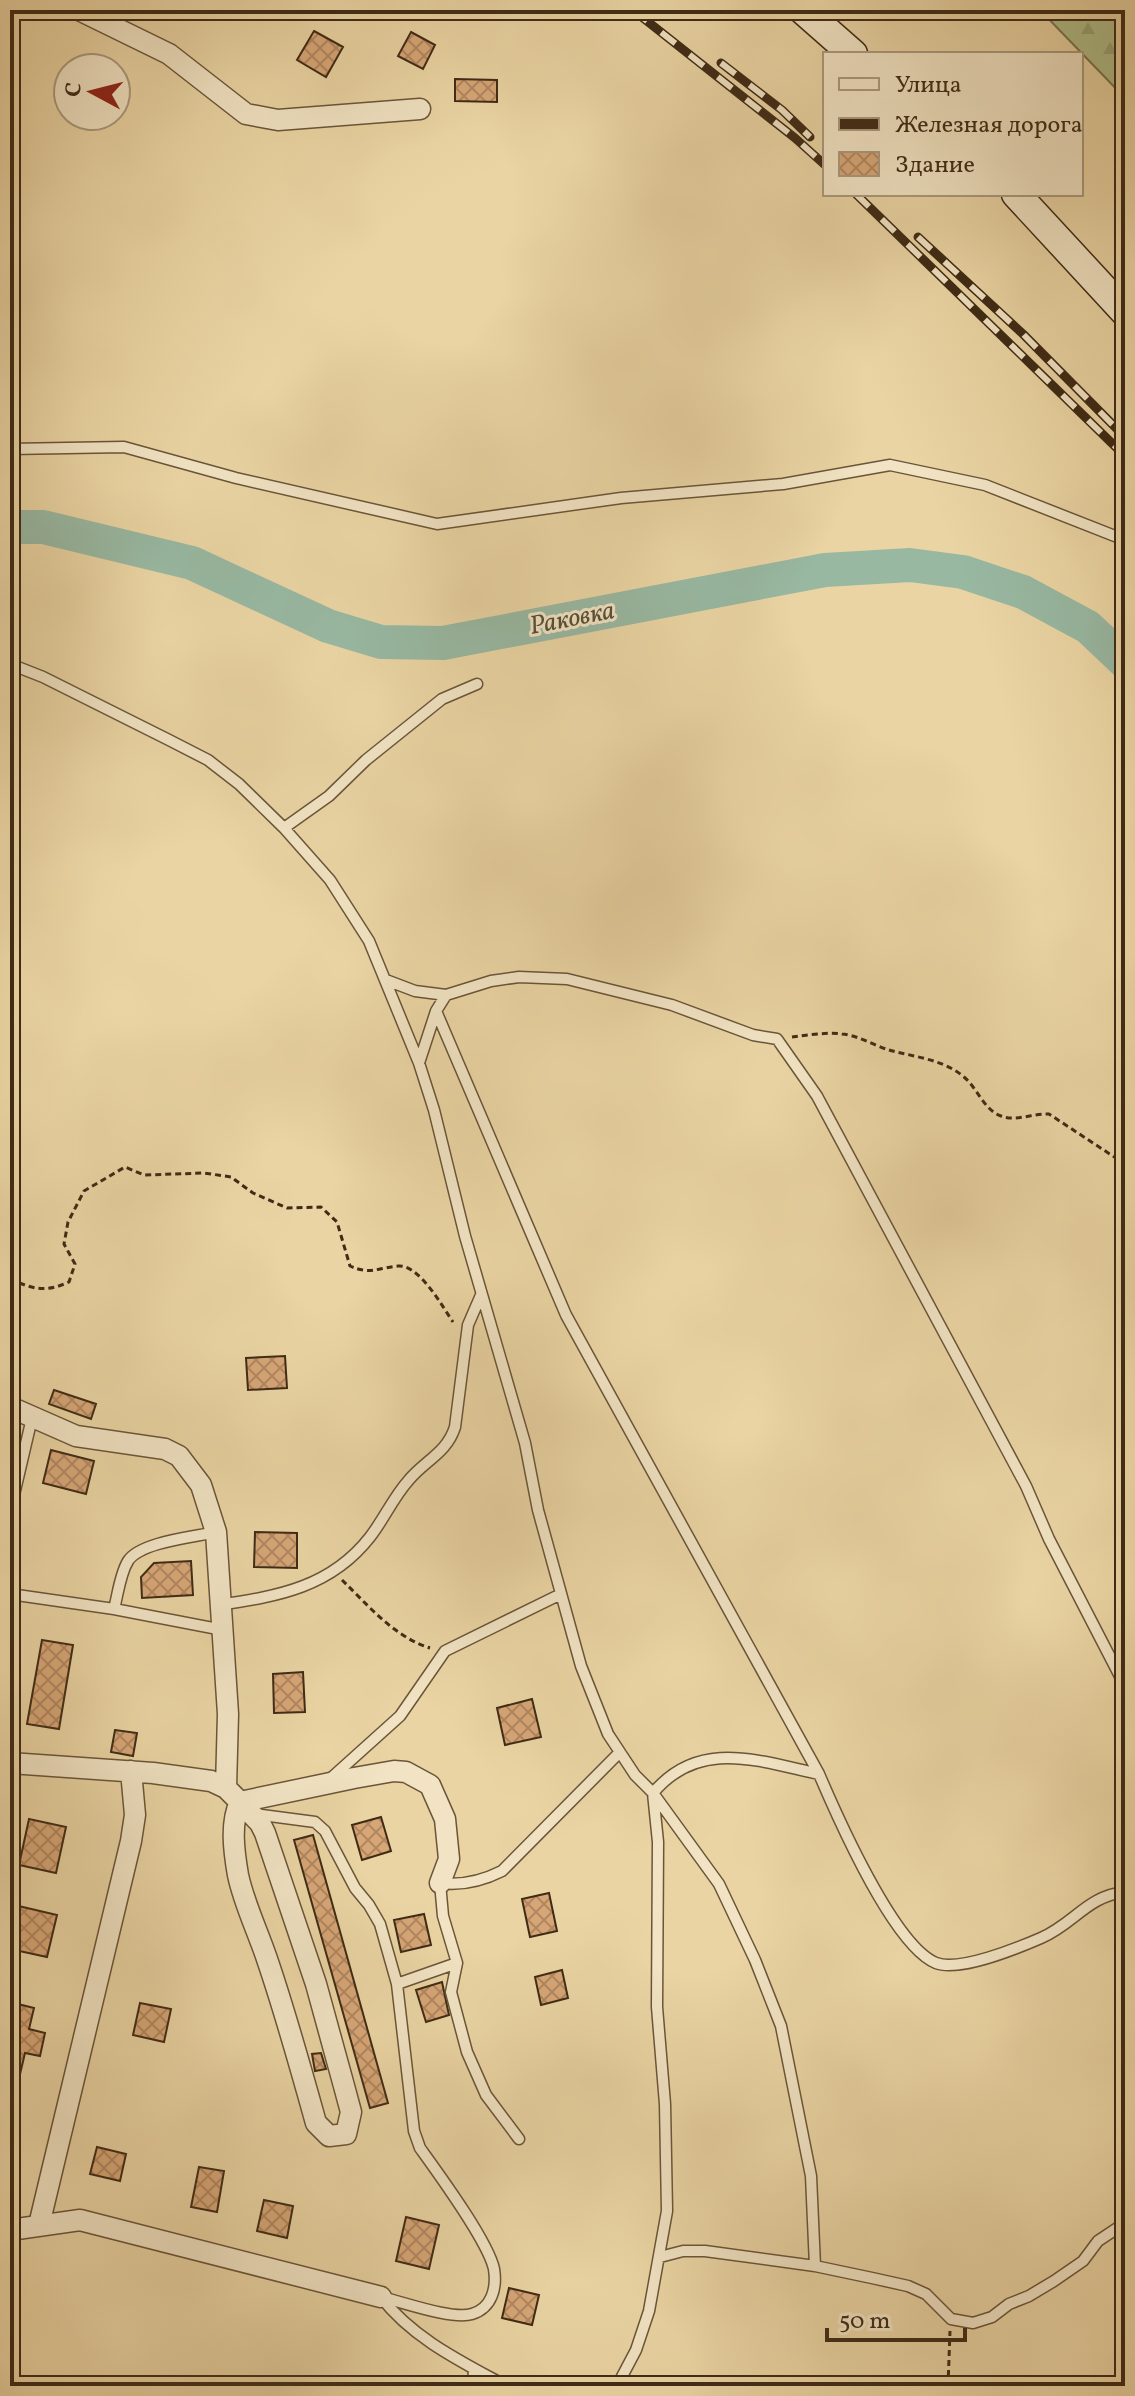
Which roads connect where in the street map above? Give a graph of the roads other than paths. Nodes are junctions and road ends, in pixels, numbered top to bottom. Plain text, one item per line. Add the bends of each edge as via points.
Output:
1 (79, 10) edge
2 (803, 10) edge
3 (851, 52) edge
4 (420, 109) dead end
5 (1018, 196) edge
6 (1125, 312) edge
7 (10, 449) edge
8 (1125, 540) edge
9 (10, 664) edge
10 (477, 684) dead end
11 (284, 828) junction
12 (386, 980) junction
13 (446, 995) junction
14 (436, 1011) junction
15 (419, 1063) junction
16 (481, 1295) junction
17 (10, 1407) edge
18 (32, 1418) junction
19 (10, 1512) edge
20 (216, 1532) junction
21 (10, 1594) edge
22 (561, 1594) junction
23 (219, 1605) junction
24 (114, 1609) junction
25 (223, 1630) junction
26 (1125, 1686) edge
27 (620, 1752) junction
28 (10, 1763) edge
29 (131, 1771) junction
30 (819, 1774) junction
31 (325, 1783) junction
32 (653, 1793) junction
33 (240, 1801) junction
34 (440, 1883) junction
35 (1125, 1892) edge
36 (457, 1963) junction
37 (397, 1984) junction
38 (519, 2139) dead end
39 (1125, 2223) edge
40 (39, 2225) junction
41 (10, 2230) edge
42 (660, 2257) junction
43 (815, 2266) junction
44 (381, 2297) junction
45 (474, 2369) junction
46 (473, 2386) edge
47 (506, 2386) edge
48 (617, 2386) edge

1 - 4 street via 169,54 246,114 278,120
2 - 3 main road
5 - 6 main road
7 - 8 lane via 124,447 437,524 621,498 783,484 890,465 985,485
9 - 11 lane via 208,760
10 - 11 lane via 442,699
11 - 12 lane via 330,880 369,941
12 - 13 lane
12 - 15 lane
13 - 14 lane
13 - 26 lane via 519,977 567,979 777,1039 817,1096 1026,1486
14 - 15 lane
14 - 30 lane via 566,1315
15 - 16 lane
16 - 22 lane via 525,1443
16 - 23 lane via 468,1325 451,1441 411,1477 370,1538 334,1573 278,1595
17 - 18 street
18 - 19 lane
18 - 20 street via 76,1436 141,1444 179,1456 201,1485
20 - 23 street
20 - 24 lane via 141,1549 130,1557
21 - 24 lane
22 - 27 lane via 581,1666
22 - 31 lane via 445,1651 400,1716
23 - 25 street
24 - 25 lane
25 - 33 street
27 - 32 lane
27 - 34 lane via 502,1871 464,1884
28 - 29 street
29 - 33 street via 196,1778
29 - 40 street via 131,1841
30 - 32 lane via 720,1757 679,1768
30 - 35 lane via 851,1847 896,1922 937,1964 990,1957 1043,1937 1094,1900
31 - 33 street
31 - 34 street via 394,1771 430,1785 448,1840 449,1859
32 - 42 lane via 658,1842 657,2007 668,2159
32 - 43 lane via 719,1884 781,2026 811,2176
33 - 33 street via 265,1833 316,1984 351,2112 346,2134 337,2137 316,2123 244,1894 235,1838
33 - 37 lane via 315,1822 325,1831 380,1924
34 - 36 lane
36 - 37 lane
36 - 38 lane via 451,1992 467,2052 486,2095
37 - 44 lane via 414,2131 486,2248 494,2270 493,2296 485,2308 470,2315
39 - 43 lane via 1098,2241 1083,2261 992,2317 973,2323 951,2319 926,2294 908,2286
40 - 41 street
40 - 44 street via 80,2220 103,2224
42 - 43 lane via 705,2251
42 - 48 lane via 649,2311
44 - 45 lane via 404,2324
45 - 46 lane
45 - 47 lane

